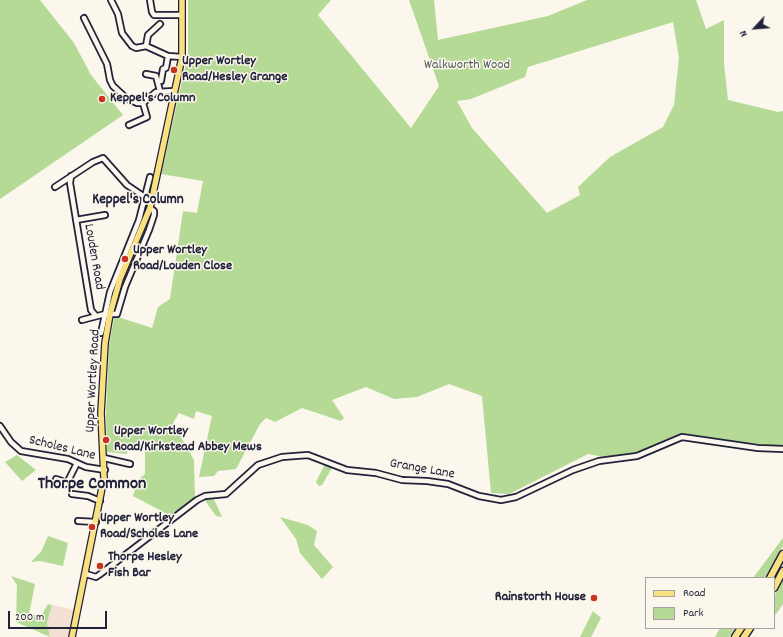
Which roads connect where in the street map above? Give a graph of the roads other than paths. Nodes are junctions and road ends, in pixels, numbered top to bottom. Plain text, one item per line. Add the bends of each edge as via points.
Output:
1 (111, 0) edge
2 (150, 0) edge
3 (182, 0) edge
4 (182, 15) junction
5 (84, 18) dead end
6 (160, 24) dead end
7 (146, 46) junction
8 (168, 56) junction
9 (182, 57) junction
10 (146, 74) dead end
11 (161, 81) dead end
12 (160, 91) junction
13 (174, 91) junction
14 (143, 103) junction
15 (130, 125) dead end
16 (71, 176) junction
17 (150, 177) dead end
18 (56, 187) dead end
19 (145, 198) junction
20 (152, 202) junction
21 (105, 215) dead end
22 (76, 220) junction
23 (107, 314) junction
24 (96, 316) junction
25 (82, 320) dead end
26 (101, 333) dead end
27 (0, 426) edge
28 (783, 449) edge
29 (104, 458) junction
30 (77, 463) junction
31 (130, 464) dead end
32 (105, 470) junction
33 (56, 479) dead end
34 (72, 494) dead end
35 (100, 501) junction
36 (78, 521) dead end
37 (96, 522) junction
38 (783, 554) edge
39 (783, 571) edge
40 (86, 574) junction
41 (771, 577) edge
42 (775, 586) edge
43 (72, 637) edge

1 - 7 street via 118,14 122,33 132,46
2 - 4 street via 154,15
3 - 4 main road, Upper Wortley Road
4 - 9 main road, Upper Wortley Road
5 - 14 street via 107,64 113,86 132,101
6 - 7 street via 148,35
7 - 8 street
8 - 9 street
8 - 11 street
9 - 13 main road, Upper Wortley Road
10 - 12 street via 156,76
12 - 13 street
12 - 14 street
13 - 20 main road, Upper Wortley Road
14 - 15 street via 147,117
16 - 18 street
16 - 19 street via 96,159 103,158 127,185
16 - 22 street, Louden Road
17 - 19 street, Upper Wortley Road
19 - 20 street
19 - 23 street, Upper Wortley Road via 131,242 114,278
20 - 23 main road, Upper Wortley Road
21 - 22 street
22 - 24 street, Louden Road via 91,310
23 - 24 street
23 - 26 street, Upper Wortley Road
23 - 29 main road, Upper Wortley Road via 101,413
24 - 25 street
27 - 30 street, Scholes Lane via 11,442 21,450
28 - 40 street, Grange Lane via 682,437 637,456 598,461 516,497 501,500 479,496 448,484 402,480 376,473 347,470 308,455 282,457 258,465 226,494 205,496 197,500 96,577
29 - 31 street
29 - 32 main road, Upper Wortley Road
30 - 32 street, Scholes Lane
30 - 33 street via 67,483 63,485 62,481
32 - 35 main road, Upper Wortley Road
34 - 35 street
35 - 37 main road, Upper Wortley Road
36 - 37 street
37 - 40 main road, Upper Wortley Road
38 - 41 highway
39 - 42 highway
40 - 43 main road, Upper Wortley Road

